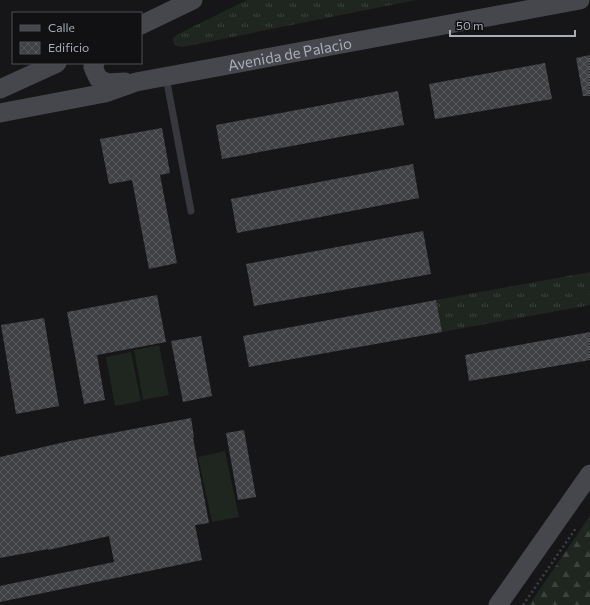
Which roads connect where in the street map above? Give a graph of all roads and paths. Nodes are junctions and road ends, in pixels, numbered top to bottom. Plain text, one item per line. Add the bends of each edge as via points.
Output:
1 (193, 0) edge
2 (580, 0) edge
3 (142, 25) edge
4 (55, 64) edge
5 (95, 64) edge
6 (166, 76) junction
7 (136, 82) junction
8 (0, 89) edge
9 (0, 113) edge
10 (191, 211) dead end
11 (590, 474) edge
12 (577, 527) dead end
13 (498, 605) edge
14 (523, 605) edge

1 - 3 street
2 - 6 street, Avenida de Palacio
4 - 8 street
5 - 7 street via 93,68 98,78 107,83
6 - 7 street, Avenida de Palacio
6 - 10 lane
7 - 9 street, Avenida de Palacio via 105,93
11 - 13 street
12 - 14 path

